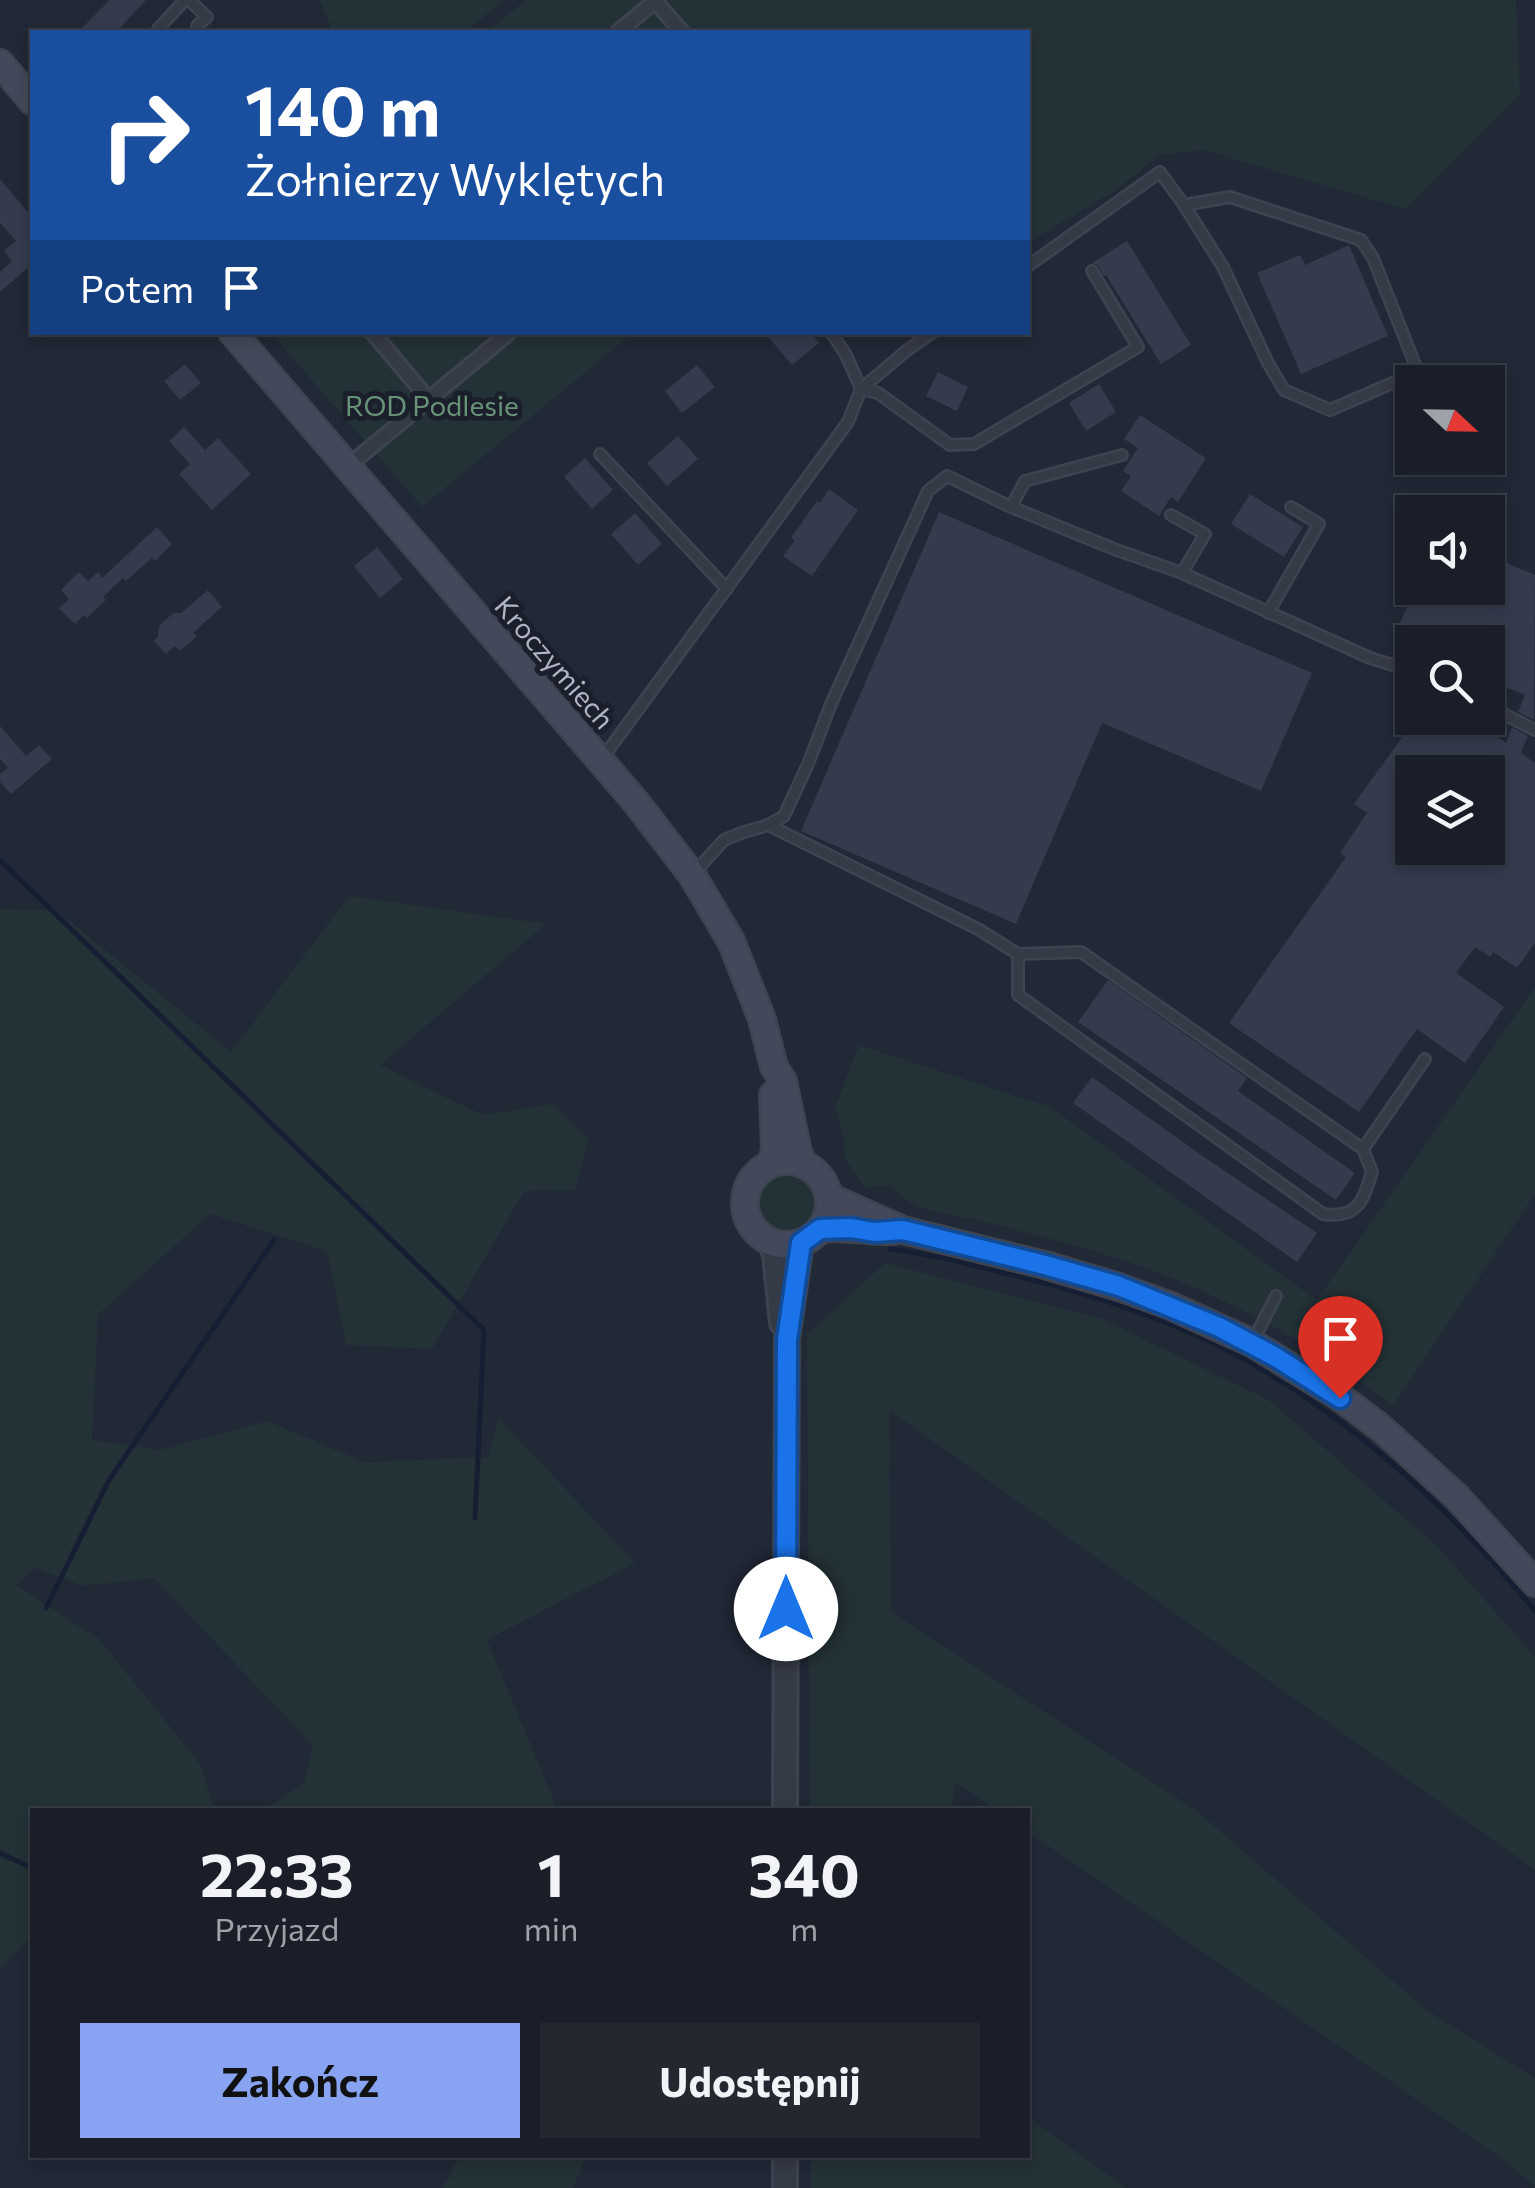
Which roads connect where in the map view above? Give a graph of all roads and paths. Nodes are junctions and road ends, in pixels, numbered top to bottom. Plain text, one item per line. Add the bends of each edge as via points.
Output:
1 (187, 0) edge
2 (197, 26) dead end
3 (161, 30) edge
4 (620, 30) edge
5 (680, 30) edge
6 (0, 63) edge
7 (30, 100) edge
8 (1184, 205) junction
9 (1030, 265) edge
10 (1092, 271) dead end
11 (235, 335) edge
12 (375, 335) edge
13 (506, 335) edge
14 (832, 335) edge
15 (929, 335) edge
16 (862, 389) junction
17 (429, 400) junction
18 (600, 454) dead end
19 (1122, 455) dead end
20 (359, 458) dead end
21 (1011, 507) junction
22 (1291, 507) dead end
23 (1172, 515) dead end
24 (1182, 573) junction
25 (727, 589) junction
26 (1268, 613) junction
27 (1395, 666) edge
28 (1505, 715) edge
29 (1535, 730) edge
30 (600, 760) junction
31 (768, 825) junction
32 (692, 875) junction
33 (1018, 954) junction
34 (1425, 1059) dead end
35 (774, 1068) junction
36 (1363, 1149) junction
37 (803, 1163) junction
38 (770, 1164) junction
39 (829, 1197) junction
40 (903, 1230) junction
41 (811, 1236) junction
42 (771, 1243) junction
43 (1276, 1296) dead end
44 (787, 1340) junction
45 (1252, 1343) junction
46 (1535, 1583) edge
47 (786, 1808) edge
48 (785, 2158) edge
49 (785, 2188) edge

1 - 2 lane via 207,17
1 - 3 lane
4 - 5 street via 655,1
6 - 7 main road
8 - 8 lane via 1284,390 1330,410 1418,372 1361,240 1230,197
8 - 9 lane via 1160,172
10 - 16 lane via 1138,347 974,444 950,445 878,393
11 - 30 main road, Kroczymiech
12 - 17 street
13 - 17 street
14 - 16 lane
15 - 16 lane
16 - 25 lane via 848,422
17 - 20 street
18 - 25 lane
19 - 21 lane via 1026,481
21 - 24 lane
21 - 31 lane via 947,476 928,492 784,816
22 - 26 lane via 1319,524
23 - 24 lane via 1204,534
24 - 26 lane
25 - 30 lane
26 - 27 lane
28 - 29 lane
30 - 32 main road, Kroczymiech
31 - 32 lane via 724,840
31 - 33 lane
32 - 35 main road, Kroczymiech via 750,984
33 - 36 lane via 1081,952
33 - 36 lane via 1018,995 1322,1214 1354,1210 1365,1194 1372,1172
34 - 36 lane
35 - 37 main road, Kroczymiech via 783,1080
35 - 38 main road, Kroczymiech
37 - 38 main road
37 - 39 main road via 821,1177
38 - 42 main road via 749,1183 745,1210
39 - 40 main road
39 - 41 main road via 826,1220
40 - 41 main road via 851,1228
40 - 45 main road via 1119,1286
41 - 42 main road via 786,1246
41 - 44 street
42 - 44 street
43 - 45 lane
44 - 47 street
45 - 46 main road via 1381,1428 1456,1496
48 - 49 street

